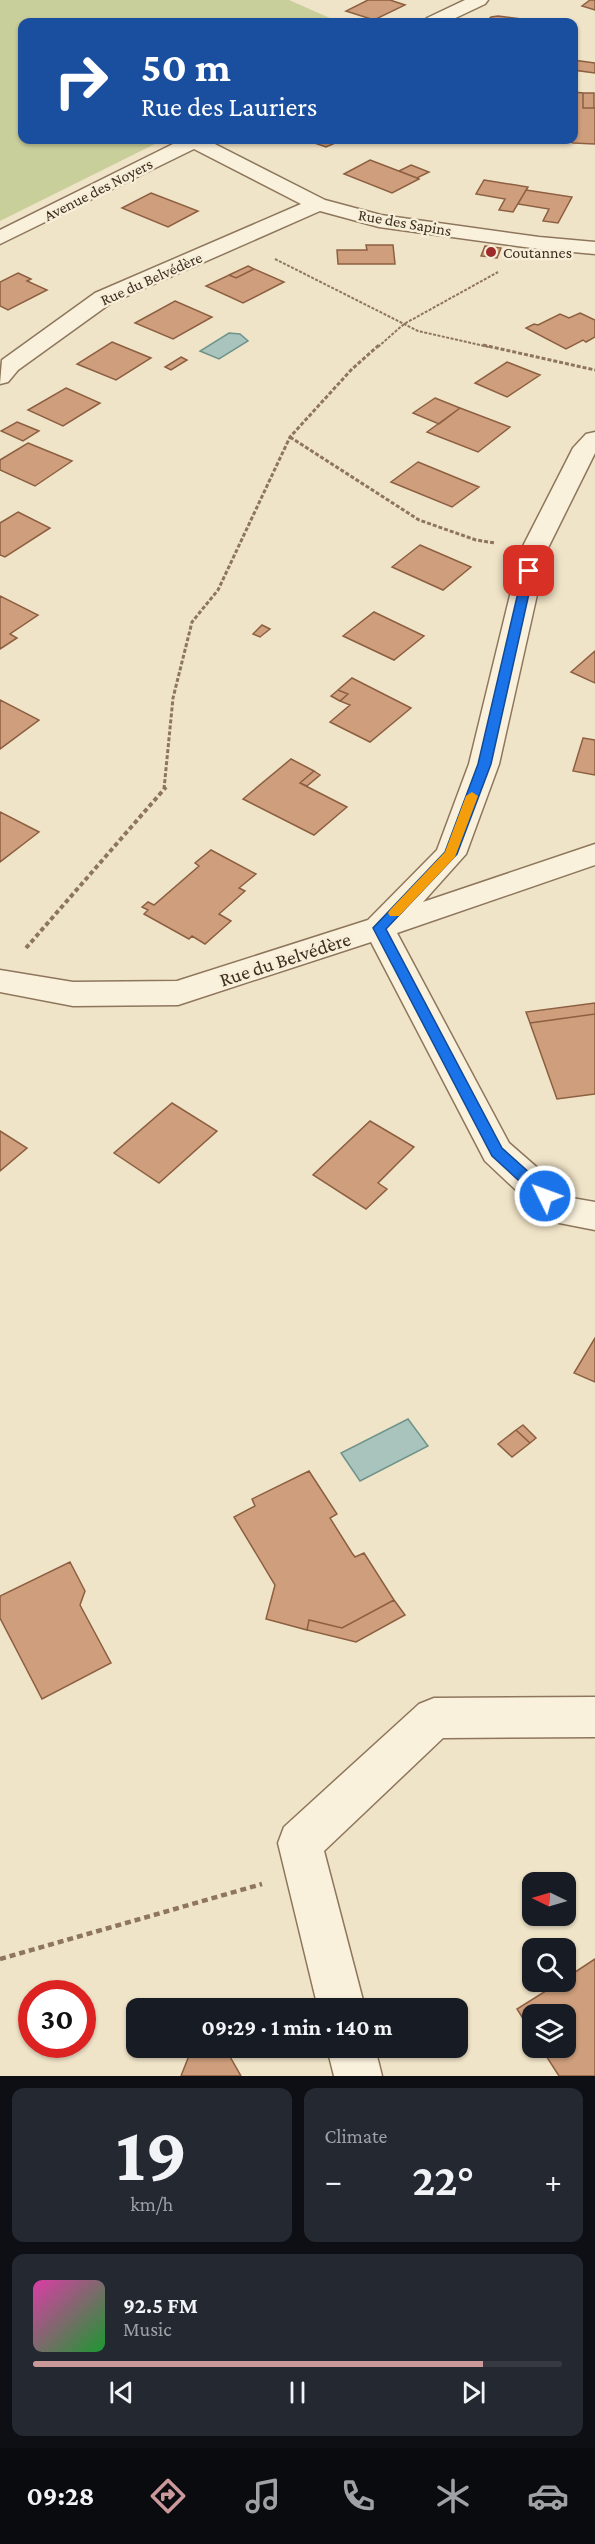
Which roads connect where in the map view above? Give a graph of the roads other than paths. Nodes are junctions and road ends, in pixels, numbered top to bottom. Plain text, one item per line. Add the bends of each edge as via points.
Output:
1 (479, 0) edge
2 (442, 18) edge
3 (187, 144) edge
4 (203, 144) edge
5 (318, 204) junction
6 (0, 238) edge
7 (595, 248) edge
8 (0, 377) edge
9 (595, 439) edge
10 (595, 854) edge
11 (380, 928) junction
12 (0, 981) edge
13 (595, 1216) edge
14 (595, 1717) edge
15 (338, 1998) edge
16 (354, 2058) edge
17 (358, 2076) edge

1 - 2 street
3 - 6 street, Avenue des Noyers
4 - 5 street, Rue des Sapins
5 - 7 street, Rue des Sapins via 379,220
5 - 8 street, Rue du Belvédère via 103,298 10,365
9 - 11 street via 585,448 534,550 484,764 451,854
10 - 11 street, Rue du Belvédère
11 - 12 street, Rue du Belvédère via 178,993 73,994
11 - 13 street via 497,1152 562,1211
14 - 15 street via 434,1719 300,1844
16 - 17 street

